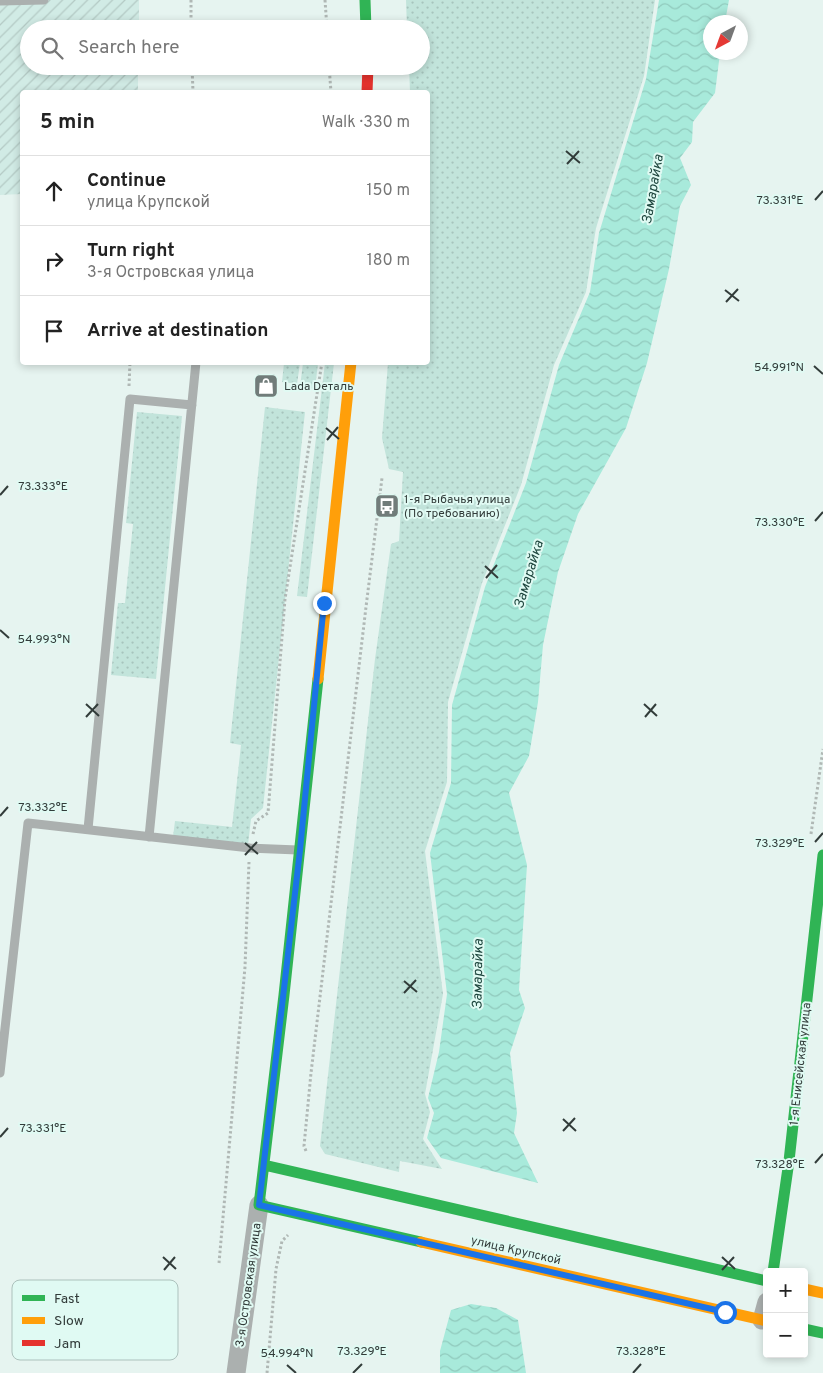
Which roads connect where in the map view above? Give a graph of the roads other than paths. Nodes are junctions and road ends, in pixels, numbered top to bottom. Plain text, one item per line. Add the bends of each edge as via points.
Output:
1 (44, 0) edge
2 (365, 0) edge
3 (0, 1) edge
4 (366, 20) edge
5 (368, 75) edge
6 (367, 90) edge
7 (196, 365) edge
8 (350, 365) edge
9 (192, 405) junction
10 (88, 829) junction
11 (149, 837) junction
12 (300, 850) junction
13 (823, 855) edge
14 (0, 1073) edge
15 (264, 1165) junction
16 (259, 1205) junction
17 (774, 1268) edge
18 (763, 1280) edge
19 (808, 1290) edge
20 (823, 1293) edge
21 (763, 1314) edge
22 (808, 1330) edge
23 (823, 1333) edge
24 (236, 1373) edge

1 - 3 lane
2 - 4 main road
5 - 6 main road
7 - 9 lane
8 - 12 main road, 3-я Островская улица
9 - 10 lane via 130,399
9 - 11 lane
10 - 11 lane
10 - 14 lane via 28,823
11 - 12 lane
12 - 15 main road, 3-я Островская улица
13 - 17 main road, 1-я Енисейская улица via 789,1161
15 - 16 main road, 3-я Островская улица
15 - 18 main road
16 - 21 main road, улица Крупской
16 - 24 street, 3-я Островская улица
19 - 20 main road
22 - 23 main road

